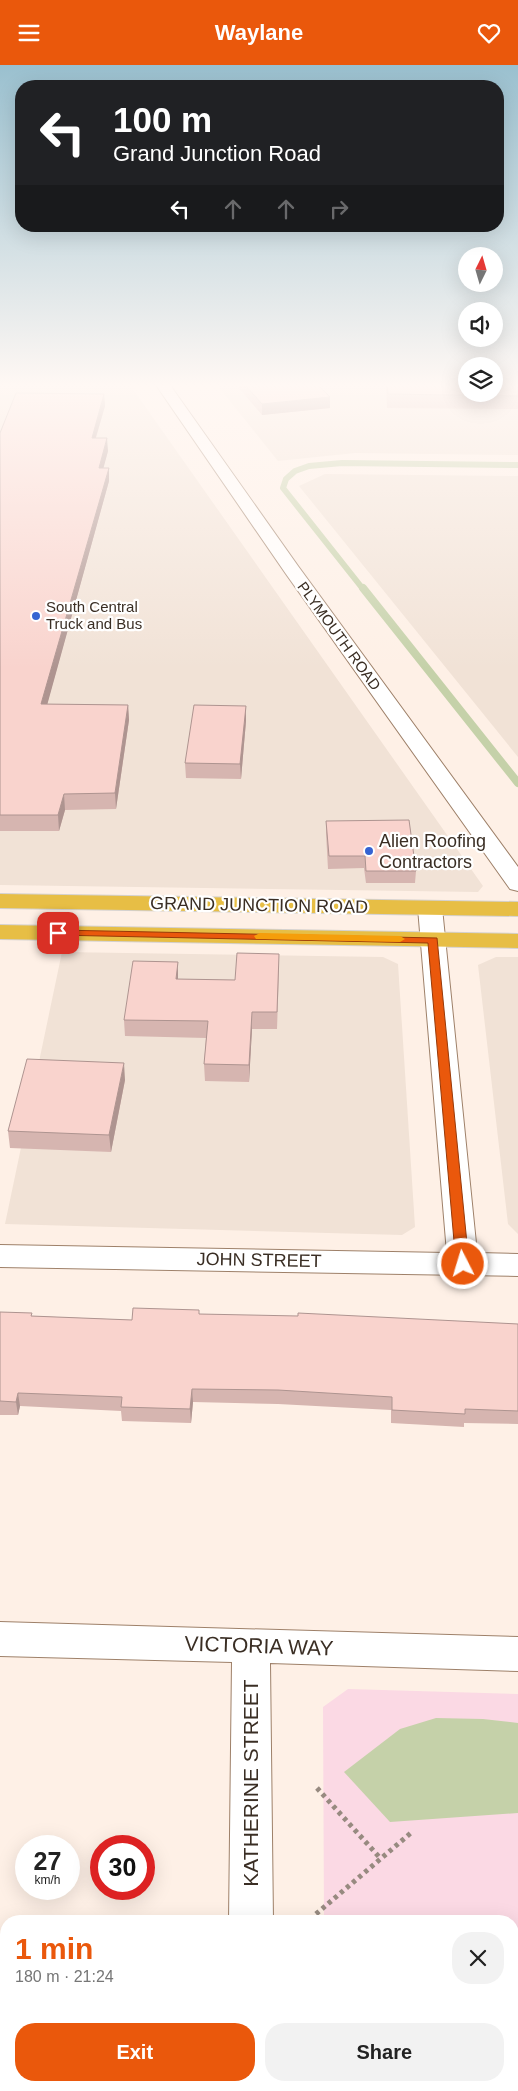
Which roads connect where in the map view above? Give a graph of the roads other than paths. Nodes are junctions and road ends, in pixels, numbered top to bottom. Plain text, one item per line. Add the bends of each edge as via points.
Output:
1 (229, 480) edge
2 (518, 885) edge
3 (0, 901) edge
4 (84, 902) junction
5 (430, 907) junction
6 (518, 909) edge
7 (0, 932) edge
8 (78, 933) junction
9 (433, 940) junction
10 (518, 941) edge
11 (0, 1256) edge
12 (463, 1264) junction
13 (518, 1265) edge
14 (0, 1639) edge
15 (251, 1645) junction
16 (518, 1654) edge
17 (251, 1915) edge

1 - 2 street, PLYMOUTH ROAD
3 - 4 highway, GRAND JUNCTION ROAD
4 - 5 highway, GRAND JUNCTION ROAD
4 - 8 highway
5 - 6 highway, GRAND JUNCTION ROAD
5 - 9 street
7 - 8 highway, GRAND JUNCTION ROAD
8 - 9 highway, GRAND JUNCTION ROAD
9 - 10 highway, GRAND JUNCTION ROAD
9 - 12 street
11 - 12 street, JOHN STREET
12 - 13 street, JOHN STREET
14 - 15 street, VICTORIA WAY
15 - 16 street, VICTORIA WAY
15 - 17 street, KATHERINE STREET

